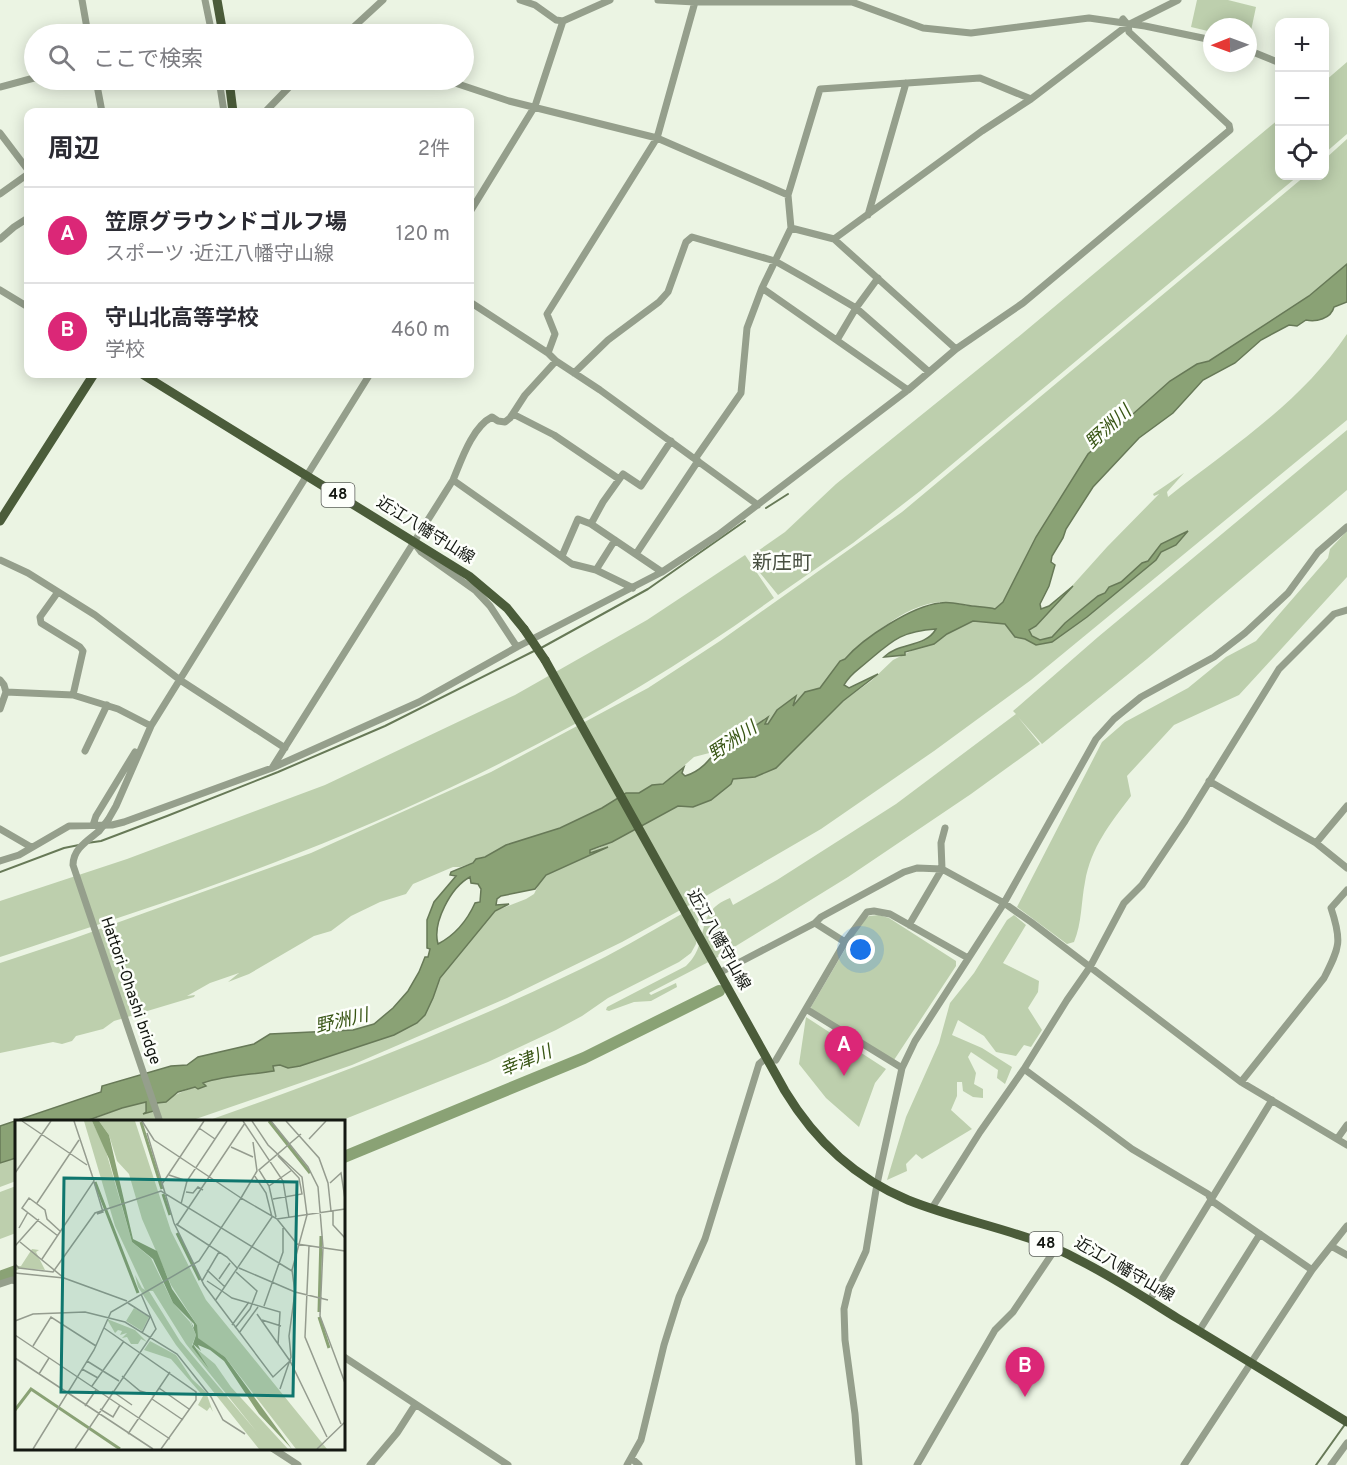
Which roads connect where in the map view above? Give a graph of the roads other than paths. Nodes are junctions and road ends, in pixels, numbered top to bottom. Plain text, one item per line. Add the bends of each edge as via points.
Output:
1 (82, 0) edge
2 (205, 0) edge
3 (217, 0) edge
4 (383, 0) edge
5 (520, 0) edge
6 (610, 0) edge
7 (658, 0) edge
8 (1178, 0) edge
9 (695, 1) edge
10 (563, 21) junction
11 (1125, 22) junction
12 (86, 24) edge
13 (210, 24) edge
14 (221, 24) edge
15 (357, 24) edge
16 (1203, 38) edge
17 (1257, 54) edge
18 (1275, 61) edge
19 (24, 81) edge
20 (906, 83) junction
21 (0, 87) edge
22 (474, 89) edge
23 (98, 90) edge
24 (221, 90) edge
25 (230, 90) edge
26 (286, 90) edge
27 (1031, 99) junction
28 (535, 106) junction
29 (101, 108) edge
30 (223, 108) edge
31 (232, 108) edge
32 (269, 108) edge
33 (0, 133) edge
34 (657, 138) junction
35 (24, 166) edge
36 (24, 175) edge
37 (0, 194) edge
38 (788, 195) junction
39 (474, 205) edge
40 (868, 214) junction
41 (24, 221) edge
42 (791, 228) junction
43 (0, 239) edge
44 (834, 239) junction
45 (775, 261) junction
46 (878, 278) junction
47 (762, 288) junction
48 (0, 290) edge
49 (24, 305) edge
50 (474, 305) edge
51 (856, 308) junction
52 (837, 340) junction
53 (956, 349) junction
54 (548, 353) junction
55 (556, 361) junction
56 (929, 372) junction
57 (574, 373) junction
58 (91, 378) edge
59 (149, 378) edge
60 (368, 378) edge
61 (908, 390) junction
62 (513, 414) junction
63 (671, 441) junction
64 (696, 460) junction
65 (308, 476) junction
66 (619, 479) junction
67 (453, 480) junction
68 (758, 505) junction
69 (0, 521) edge
70 (591, 524) junction
71 (1347, 526) edge
72 (615, 540) junction
73 (414, 542) junction
74 (636, 554) junction
75 (562, 556) junction
76 (0, 560) edge
77 (596, 570) junction
78 (662, 572) junction
79 (633, 588) junction
80 (58, 592) junction
81 (1347, 610) edge
82 (517, 647) junction
83 (0, 680) edge
84 (180, 680) junction
85 (6, 692) junction
86 (73, 695) junction
87 (107, 705) junction
88 (0, 709) edge
89 (150, 726) junction
90 (285, 748) junction
91 (140, 749) junction
92 (85, 751) dead end
93 (272, 768) junction
94 (1209, 781) junction
95 (1347, 806) edge
96 (96, 828) junction
97 (945, 828) dead end
98 (0, 829) edge
99 (1316, 843) junction
100 (31, 847) junction
101 (0, 861) edge
102 (1347, 868) edge
103 (942, 870) junction
104 (1347, 890) edge
105 (1004, 903) junction
106 (815, 923) junction
107 (909, 925) junction
108 (845, 942) junction
109 (968, 958) junction
110 (1090, 967) junction
111 (719, 973) junction
112 (806, 1009) junction
113 (771, 1059) junction
114 (902, 1068) junction
115 (1024, 1069) junction
116 (1241, 1082) junction
117 (1272, 1100) junction
118 (159, 1120) edge
119 (1347, 1125) edge
120 (1337, 1139) junction
121 (1347, 1145) edge
122 (877, 1184) junction
123 (1212, 1202) junction
124 (932, 1208) junction
125 (1347, 1226) edge
126 (1260, 1234) junction
127 (1331, 1246) junction
128 (1056, 1248) junction
129 (1347, 1256) edge
130 (1312, 1270) junction
131 (15, 1280) edge
132 (0, 1284) edge
133 (1149, 1301) junction
134 (1199, 1331) junction
135 (345, 1358) edge
136 (1250, 1362) junction
137 (415, 1405) junction
138 (1347, 1422) edge
139 (1347, 1443) edge
140 (274, 1450) edge
141 (629, 1462) edge
142 (298, 1465) edge
143 (370, 1465) edge
144 (508, 1465) edge
145 (639, 1465) edge
146 (858, 1465) edge
147 (917, 1465) edge
148 (1184, 1465) edge
149 (1331, 1465) edge

1 - 12 street
2 - 13 street
3 - 14 main road
4 - 15 street
5 - 10 street
6 - 10 street
7 - 9 street
8 - 11 street
9 - 11 street via 852,2 923,28 971,33 1089,18
9 - 34 street
10 - 28 street
11 - 16 street
11 - 27 street via 1123,31
11 - 53 street via 1129,32 1230,130 1023,303
17 - 18 street
19 - 21 street
20 - 27 street via 980,78
20 - 38 street via 820,89
20 - 40 street
22 - 28 street
23 - 29 street
24 - 30 street
25 - 31 main road
26 - 32 street
27 - 40 street
28 - 34 street
28 - 39 street
33 - 35 street
34 - 38 street
34 - 54 street via 547,314 555,334
36 - 37 street
38 - 42 street
40 - 44 street
41 - 43 street
42 - 44 street
42 - 45 street
44 - 46 street
45 - 47 street
45 - 51 street
45 - 57 street via 692,237 686,242 668,292 659,303 608,340
46 - 51 street
46 - 53 street
47 - 52 street
47 - 64 street via 747,328 741,393
48 - 49 street
50 - 54 street
51 - 52 street
51 - 56 street
52 - 61 street
53 - 56 street
54 - 55 street
55 - 57 street
55 - 62 street
56 - 61 street
57 - 63 street
58 - 69 main road
59 - 65 main road, 近江八幡守山線 / 48
60 - 65 street
61 - 68 street
62 - 66 street via 554,435
62 - 67 street via 505,422 487,419 465,448
63 - 64 street
63 - 66 street via 641,486 623,474
64 - 68 street
64 - 74 street
65 - 73 main road, 近江八幡守山線 / 48
65 - 84 street
66 - 70 street
67 - 73 street
67 - 75 street
68 - 78 street
70 - 72 street
70 - 75 street via 578,519
71 - 105 street via 1318,552 1288,593 1245,633 1214,657 1142,697 1114,719 1096,739
72 - 74 street
72 - 77 street
73 - 82 street via 421,552 476,591
73 - 90 street
73 - 111 main road, 近江八幡守山線 / 48, bridge via 469,576 524,628
74 - 78 street
75 - 77 street via 572,564
76 - 80 street
77 - 79 street
78 - 79 street
79 - 82 street
80 - 84 street
80 - 86 street via 40,617 41,623 83,651
81 - 94 street via 1334,614 1279,669
82 - 93 street via 419,702
83 - 85 street
84 - 89 street
84 - 90 street
85 - 86 street
85 - 88 street
86 - 87 street
87 - 89 street
87 - 92 street
89 - 91 street
90 - 93 street
91 - 96 street, bridge via 117,806 108,820
91 - 96 street via 135,751 96,816
93 - 96 street via 124,822
94 - 99 street
94 - 110 street via 1142,885 1124,903
95 - 99 street
96 - 100 street via 69,826
96 - 118 street, Hattori-Ohashi bridge via 76,851 74,868
97 - 103 street
98 - 100 street
99 - 102 street
100 - 101 street
103 - 105 street
103 - 106 street via 917,868 904,872 821,916
103 - 107 street
104 - 116 street via 1331,908 1339,931 1333,964
105 - 109 street
105 - 110 street
106 - 108 street
106 - 111 street
107 - 108 street via 881,911 867,912
107 - 109 street
108 - 112 street
109 - 114 street
110 - 115 street
110 - 116 street
111 - 113 main road, 近江八幡守山線 / 48
112 - 113 street
112 - 114 street
113 - 122 main road, 近江八幡守山線 / 48 via 792,1102 809,1125 838,1156
113 - 141 street via 759,1064 705,1239 679,1297 641,1440
114 - 122 street
115 - 123 street via 1132,1149 1208,1194
115 - 124 street
116 - 117 street
117 - 120 street
117 - 123 street
119 - 120 street
120 - 121 street
122 - 124 main road, 近江八幡守山線 / 48
122 - 146 street via 866,1251 844,1309
123 - 126 street
123 - 133 street
124 - 128 main road, 近江八幡守山線 / 48
125 - 127 street
126 - 130 street
126 - 134 street
127 - 129 street
127 - 130 street
128 - 133 main road, 近江八幡守山線 / 48
128 - 147 street via 1013,1312 995,1330
130 - 136 street
131 - 132 street
133 - 134 main road, 近江八幡守山線 / 48
134 - 136 main road, 近江八幡守山線 / 48
135 - 137 street
136 - 138 main road, 近江八幡守山線 / 48
136 - 148 street
137 - 143 street
137 - 144 street
139 - 149 street
140 - 142 street
141 - 145 street

